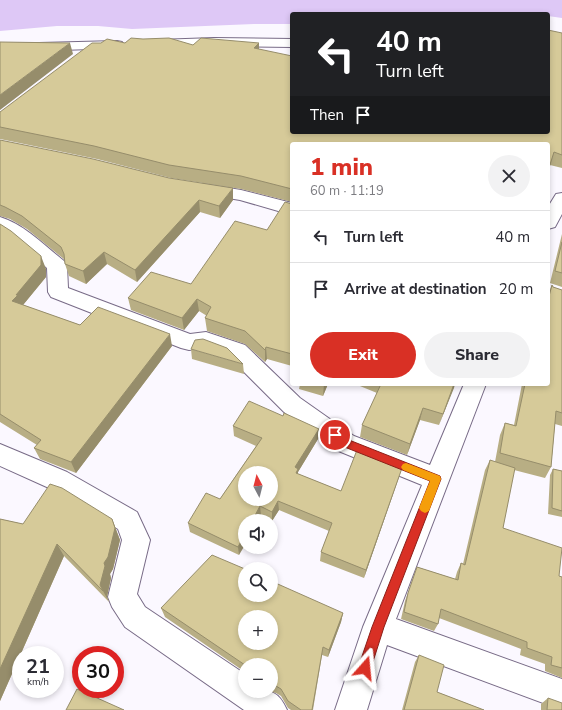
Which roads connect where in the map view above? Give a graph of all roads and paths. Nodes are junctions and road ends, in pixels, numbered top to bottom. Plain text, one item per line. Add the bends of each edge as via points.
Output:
1 (290, 43) edge
2 (146, 44) edge
3 (131, 45) edge
4 (95, 46) junction
5 (0, 48) edge
6 (76, 60) edge
7 (186, 186) edge
8 (562, 198) edge
9 (290, 208) edge
10 (550, 219) edge
11 (0, 223) edge
12 (473, 386) edge
13 (0, 455) edge
14 (436, 479) junction
15 (378, 627) junction
16 (562, 695) edge
17 (271, 710) edge
18 (351, 710) edge

1 - 2 street
3 - 4 street
4 - 5 street
4 - 6 street
7 - 9 street via 241,195
8 - 10 street
11 - 14 street via 24,238 57,266 58,292 189,342 206,340 238,351 292,405 345,443
12 - 14 street
13 - 17 street via 58,480 128,521 136,540 122,597 136,617
14 - 15 street
15 - 16 street
15 - 18 street

